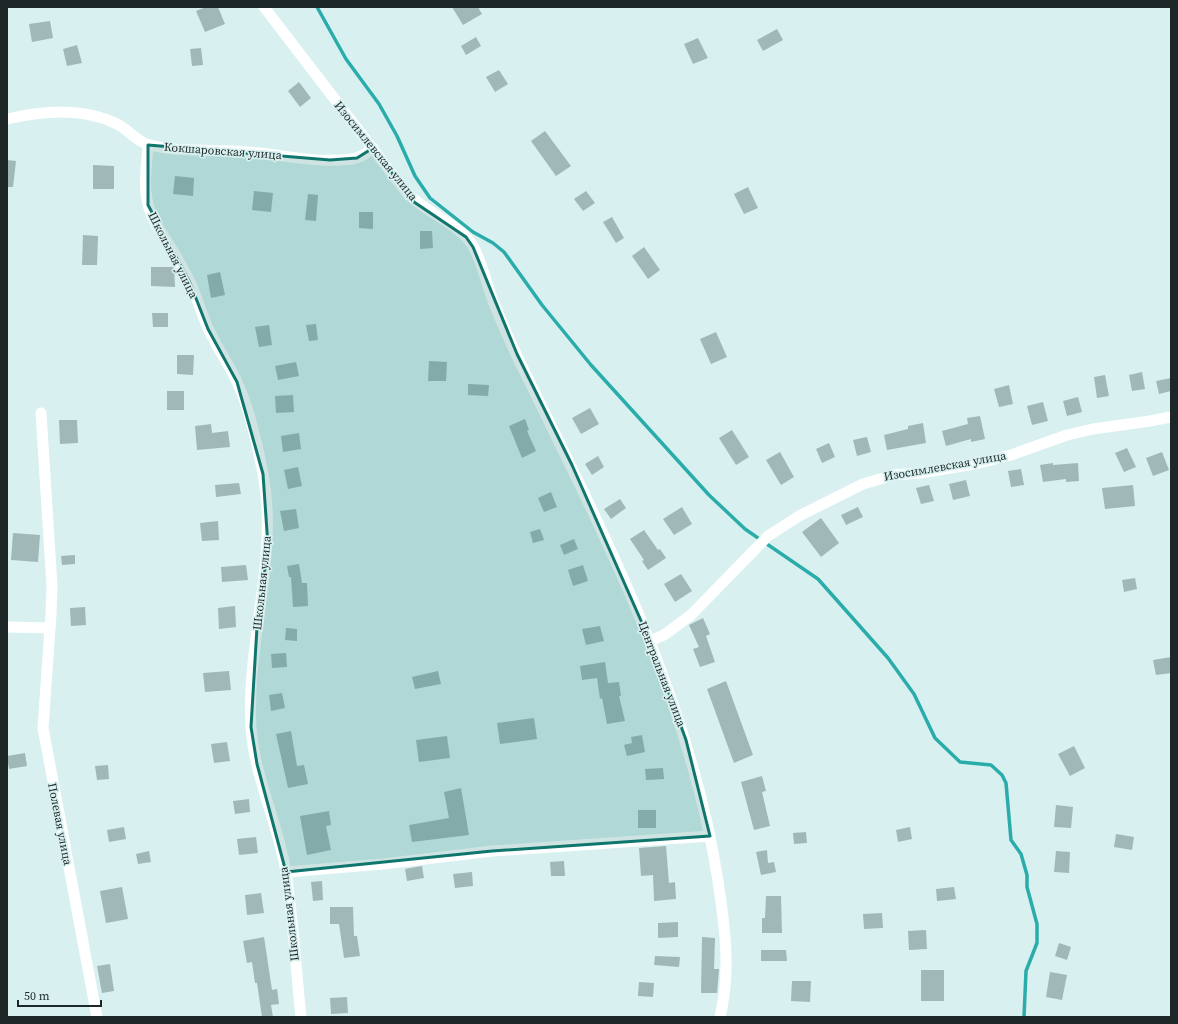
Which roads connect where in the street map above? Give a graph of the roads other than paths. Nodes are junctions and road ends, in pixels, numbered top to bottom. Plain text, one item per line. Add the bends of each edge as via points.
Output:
1 (264, 7) edge
2 (7, 120) edge
3 (148, 145) junction
4 (373, 148) junction
5 (517, 354) joint
6 (42, 413) dead end
7 (1171, 417) edge
8 (7, 627) edge
9 (49, 628) junction
10 (650, 641) junction
11 (710, 836) junction
12 (286, 872) junction
13 (97, 1017) edge
14 (301, 1017) edge
15 (720, 1017) edge

1 - 4 street, Изосимлевская улица
2 - 3 street, Кокшаровская улица via 43,112 76,112 97,116 117,124
3 - 4 street, Кокшаровская улица via 182,150 235,151 330,160 357,158
3 - 12 street, Школьная улица via 148,205 190,283 208,329 238,382 263,474 268,515 268,546 251,690 251,728 257,764
4 - 5 street, Изосимлевская улица via 414,202 456,229 473,247 495,306
5 - 10 street, Центральная улица via 572,465
6 - 9 street, Полевая улица via 52,586
7 - 10 street, Изосимлевская улица via 1080,432 1004,457 920,473 893,475 863,484 799,516 768,536 691,615 664,635
8 - 9 street
9 - 13 street, Полевая улица via 43,728
10 - 11 street, Центральная улица via 686,740
11 - 12 street via 492,851
11 - 15 street, Центральная улица via 723,917 726,958 725,991
12 - 14 street, Школьная улица

